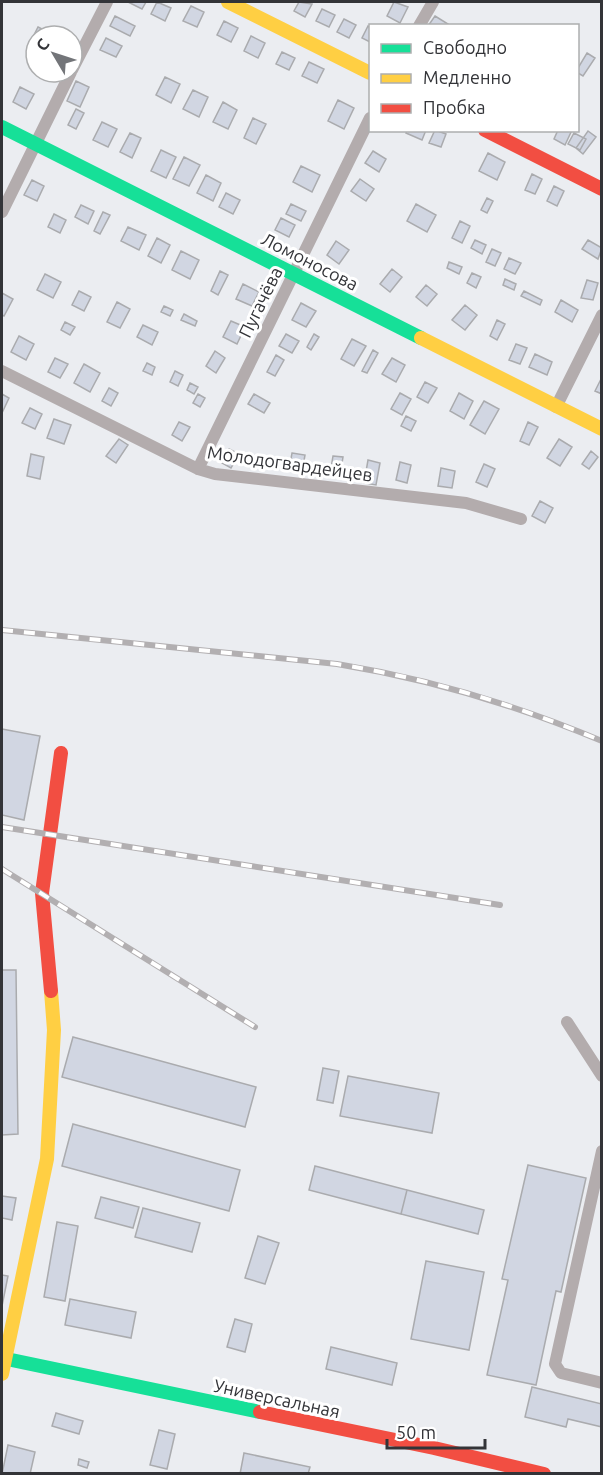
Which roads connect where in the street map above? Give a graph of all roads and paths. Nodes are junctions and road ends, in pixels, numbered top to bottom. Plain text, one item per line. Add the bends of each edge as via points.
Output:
1 (107, 2) edge
2 (228, 2) edge
3 (432, 2) edge
4 (420, 24) edge
5 (84, 46) edge
6 (369, 72) edge
7 (64, 84) edge
8 (369, 120) edge
9 (2, 127) edge
10 (489, 132) edge
11 (34, 144) junction
12 (602, 189) edge
13 (2, 212) edge
14 (294, 273) junction
15 (602, 315) edge
16 (2, 371) edge
17 (556, 407) junction
18 (602, 429) edge
19 (198, 469) junction
20 (521, 519) dead end
21 (61, 753) dead end
22 (567, 1022) dead end
23 (602, 1076) edge
24 (602, 1151) edge
25 (3, 1359) edge
26 (2, 1374) edge
27 (602, 1383) edge
28 (544, 1473) edge

1 - 5 street
2 - 6 street
3 - 4 street
7 - 11 street
8 - 14 street, Пугачёва
9 - 11 street, Ломоносова
10 - 12 street
11 - 13 street
11 - 14 street, Ломоносова
14 - 17 street, Ломоносова
14 - 19 street, Пугачёва
15 - 17 street
16 - 19 street, Молодогвардейцев
17 - 18 street, Ломоносова
19 - 20 street, Молодогвардейцев via 466,503
21 - 25 street via 42,893 54,1030 47,1160
22 - 23 street
24 - 27 street via 555,1364 561,1373
25 - 26 street
25 - 28 street, Универсальная

